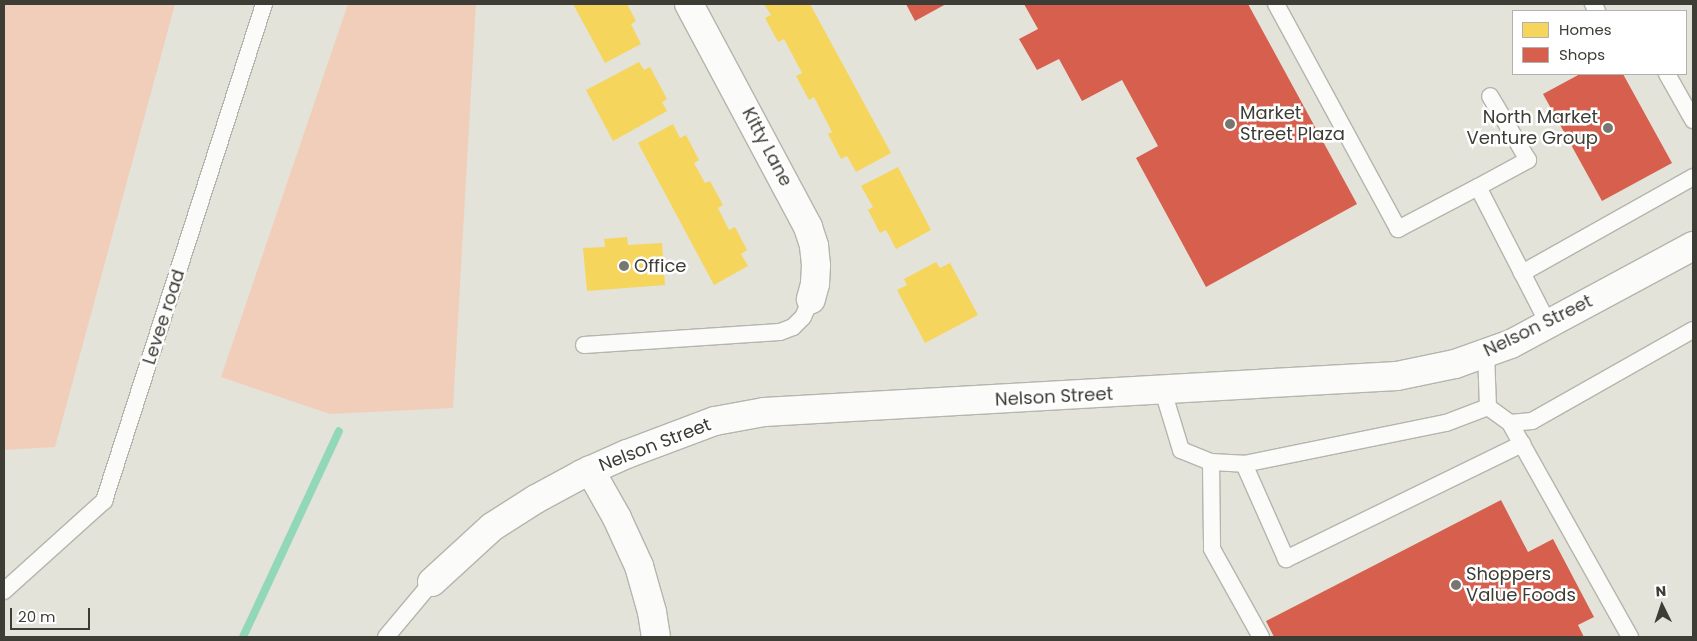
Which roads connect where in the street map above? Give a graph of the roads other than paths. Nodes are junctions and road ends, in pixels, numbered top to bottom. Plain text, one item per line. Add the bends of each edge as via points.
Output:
1 (264, 4) edge
2 (689, 4) edge
3 (1276, 4) edge
4 (1668, 75) edge
5 (1490, 96) dead end
6 (1693, 120) edge
7 (1693, 177) edge
8 (1478, 187) junction
9 (1693, 246) edge
10 (1522, 272) junction
11 (811, 299) joint
12 (1548, 323) junction
13 (1693, 330) edge
14 (584, 345) dead end
15 (1486, 353) junction
16 (1163, 391) junction
17 (1488, 407) junction
18 (1510, 423) junction
19 (1522, 444) junction
20 (1211, 462) junction
21 (1244, 464) junction
22 (590, 470) junction
23 (432, 582) joint
24 (4, 591) edge
25 (386, 637) edge
26 (656, 637) edge
27 (1261, 637) edge
28 (1630, 637) edge

1 - 24 lane, Levee road via 104,501
2 - 11 street, Kitty Lane via 808,227 816,265
3 - 8 lane via 1398,230
4 - 6 lane
5 - 8 lane via 1528,160
7 - 10 lane
8 - 10 lane
9 - 12 street, Nelson Street
10 - 12 lane
11 - 14 lane via 803,317 793,327 780,332
12 - 15 street, Nelson Street via 1511,344
13 - 18 lane via 1532,421
15 - 16 street, Nelson Street via 1455,364 1397,376
15 - 17 lane
16 - 20 lane via 1181,450
16 - 22 street, Nelson Street via 764,412 715,421
17 - 18 lane
17 - 21 lane via 1446,423
18 - 19 lane
19 - 21 lane via 1286,558
19 - 28 lane
20 - 21 lane
20 - 27 lane via 1212,548
22 - 23 street, Nelson Street via 536,498 492,527
22 - 26 street via 639,566
23 - 25 lane

